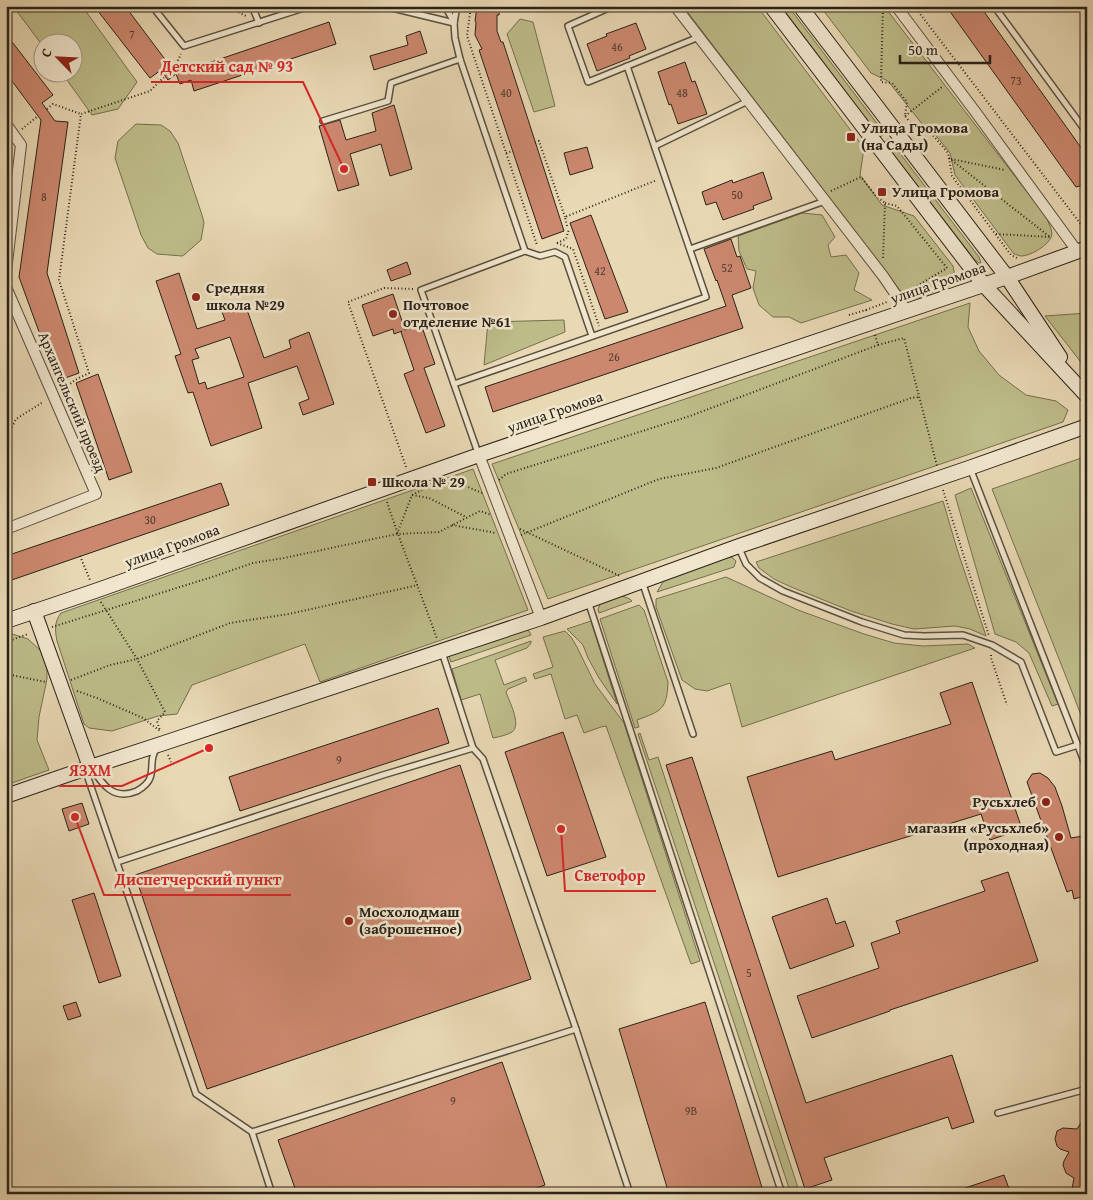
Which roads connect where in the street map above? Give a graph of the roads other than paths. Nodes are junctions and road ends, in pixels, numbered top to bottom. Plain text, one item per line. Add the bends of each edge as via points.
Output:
1 (152, 6) edge
2 (252, 6) edge
3 (310, 6) edge
4 (384, 6) edge
5 (445, 6) edge
6 (457, 6) edge
7 (613, 6) edge
8 (675, 6) edge
9 (770, 6) edge
10 (800, 6) edge
11 (896, 6) edge
12 (994, 6) edge
13 (259, 23) junction
14 (454, 23) junction
15 (699, 37) junction
16 (460, 59) junction
17 (627, 66) junction
18 (748, 101) junction
19 (323, 120) dead end
20 (6, 124) edge
21 (1087, 132) edge
22 (654, 146) junction
23 (823, 199) junction
24 (690, 249) junction
25 (1082, 249) edge
26 (526, 251) junction
27 (6, 271) edge
28 (1007, 277) junction
29 (984, 285) junction
30 (6, 288) edge
31 (907, 311) junction
32 (592, 336) junction
33 (454, 384) junction
34 (1085, 394) edge
35 (1087, 426) edge
36 (479, 455) junction
37 (970, 468) junction
38 (6, 529) edge
39 (738, 546) junction
40 (638, 582) junction
41 (588, 600) junction
42 (34, 611) junction
43 (541, 618) junction
44 (6, 621) edge
45 (441, 650) junction
46 (693, 734) dead end
47 (161, 740) junction
48 (1078, 745) junction
49 (473, 748) junction
50 (90, 767) junction
51 (1087, 769) edge
52 (6, 796) edge
53 (117, 862) junction
54 (576, 1029) junction
55 (1087, 1089) edge
56 (998, 1114) dead end
57 (252, 1132) junction
58 (272, 1194) edge
59 (630, 1194) edge
60 (782, 1194) edge

1 - 13 lane via 184,46
2 - 13 lane
3 - 13 lane
4 - 14 lane
5 - 14 lane
6 - 14 lane
7 - 17 lane via 568,26 588,82
8 - 15 street
9 - 29 street
10 - 28 street
11 - 25 street via 1020,173
12 - 21 lane
14 - 16 lane
15 - 17 lane
15 - 18 street
16 - 19 lane via 391,82 388,101
16 - 26 lane
17 - 22 lane
18 - 22 lane
18 - 23 street
20 - 27 street via 21,145
22 - 24 lane
23 - 24 lane
23 - 31 street
24 - 32 lane via 706,296
25 - 28 street, улица Громова
26 - 32 lane via 540,256 555,252 565,257
26 - 33 lane via 421,290
28 - 29 street, улица Громова
28 - 34 street
29 - 31 street, улица Громова
29 - 34 street
30 - 38 street, Архангельский проезд via 96,494
31 - 36 street, улица Громова
32 - 33 lane
33 - 36 lane
35 - 37 street
36 - 42 street, улица Громова
36 - 43 street
37 - 39 street
37 - 48 lane
39 - 40 street
39 - 48 lane via 746,564 760,578 783,591 862,622 904,635 964,635 992,645 1021,662 1056,752
40 - 41 street
40 - 46 lane
41 - 43 street
41 - 60 lane
42 - 44 street, улица Громова
42 - 50 street
43 - 45 street
45 - 47 street
45 - 49 lane
47 - 50 street
47 - 50 lane via 153,753 150,778 132,793 112,791
48 - 51 lane
49 - 53 lane via 383,774
49 - 54 lane via 483,759
50 - 52 street
50 - 53 lane via 88,778
53 - 57 lane via 196,1094
54 - 57 lane
54 - 59 lane
55 - 56 lane
57 - 58 lane

